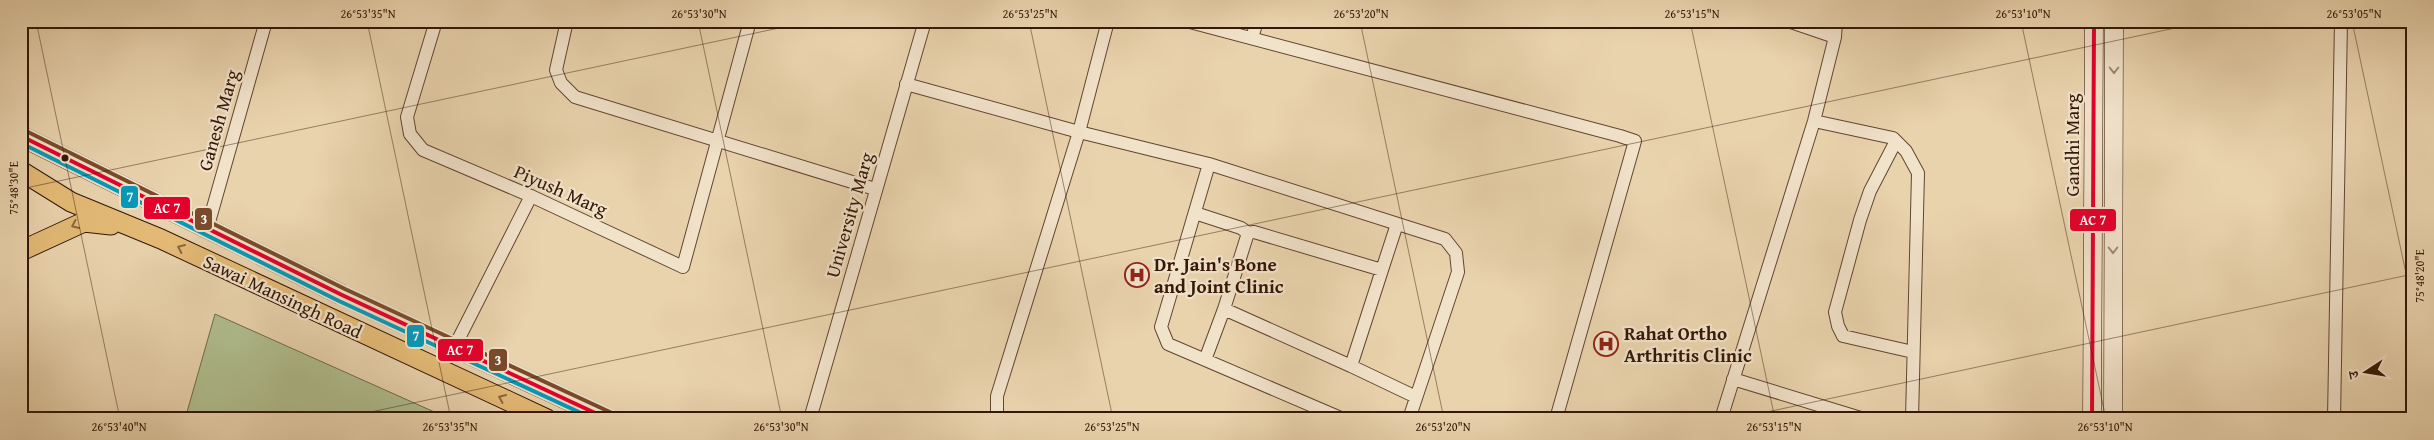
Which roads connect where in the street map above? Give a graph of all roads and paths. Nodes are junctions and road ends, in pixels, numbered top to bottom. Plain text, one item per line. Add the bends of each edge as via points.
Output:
1 (266, 21) edge
2 (436, 21) edge
3 (567, 21) edge
4 (750, 21) edge
5 (925, 21) edge
6 (1108, 21) edge
7 (1186, 21) edge
8 (1257, 21) edge
9 (1788, 21) edge
10 (1836, 21) edge
11 (2094, 21) edge
12 (2114, 21) edge
13 (2341, 21) edge
14 (1252, 38) junction
15 (1835, 38) junction
16 (906, 84) junction
17 (1814, 121) junction
18 (1078, 132) junction
19 (21, 136) edge
20 (718, 140) junction
21 (1896, 140) junction
22 (1210, 164) junction
23 (21, 172) edge
24 (875, 189) junction
25 (531, 196) junction
26 (1195, 213) junction
27 (1397, 224) junction
28 (140, 229) junction
29 (206, 229) junction
30 (1248, 233) junction
31 (21, 251) edge
32 (1382, 270) junction
33 (1224, 309) junction
34 (455, 346) junction
35 (1913, 352) junction
36 (1205, 360) junction
37 (1351, 366) junction
38 (1733, 379) junction
39 (1416, 397) junction
40 (547, 419) edge
41 (609, 419) edge
42 (810, 419) edge
43 (997, 419) edge
44 (1343, 419) edge
45 (1409, 419) edge
46 (1556, 419) edge
47 (1721, 419) edge
48 (1864, 419) edge
49 (1912, 419) edge
50 (2092, 419) edge
51 (2113, 419) edge
52 (2334, 419) edge

1 - 29 street, Ganesh Marg
2 - 25 street, Piyush Marg via 408,117 410,134 423,150
3 - 20 street via 556,70 561,83 575,97
4 - 20 street
5 - 16 street, University Marg
6 - 18 street
7 - 14 street
8 - 14 street
9 - 15 street
10 - 15 street
11 - 50 main road, Gandhi Marg
12 -> 51 main road
13 - 52 street
14 - 46 street via 1635,142
15 - 17 street
16 - 18 street
16 - 24 street, University Marg
17 - 21 street
17 - 38 street
18 - 22 street
18 - 43 street via 997,396
19 - 29 main road
20 - 24 street
20 - 25 street, Piyush Marg via 683,266
21 - 35 street via 1918,173
21 - 35 street via 1870,191 1835,312 1843,336
22 - 26 street
22 - 27 street
23 - 28 main road, Sawai Mansingh Road via 71,202
24 - 42 street, University Marg
25 - 34 street
26 - 30 street
26 - 36 street via 1161,327 1168,344
27 - 32 street
27 - 39 street via 1445,239 1456,254 1458,272
28 -> 31 main road via 84,222
40 -> 28 main road, Sawai Mansingh Road
29 - 34 main road
30 - 32 street via 1254,232
30 - 33 street
32 - 37 street
33 - 36 street
33 - 37 street
34 - 41 main road
35 - 49 street
36 - 44 street
37 - 39 street
38 - 47 street
38 - 48 street
39 - 45 street

